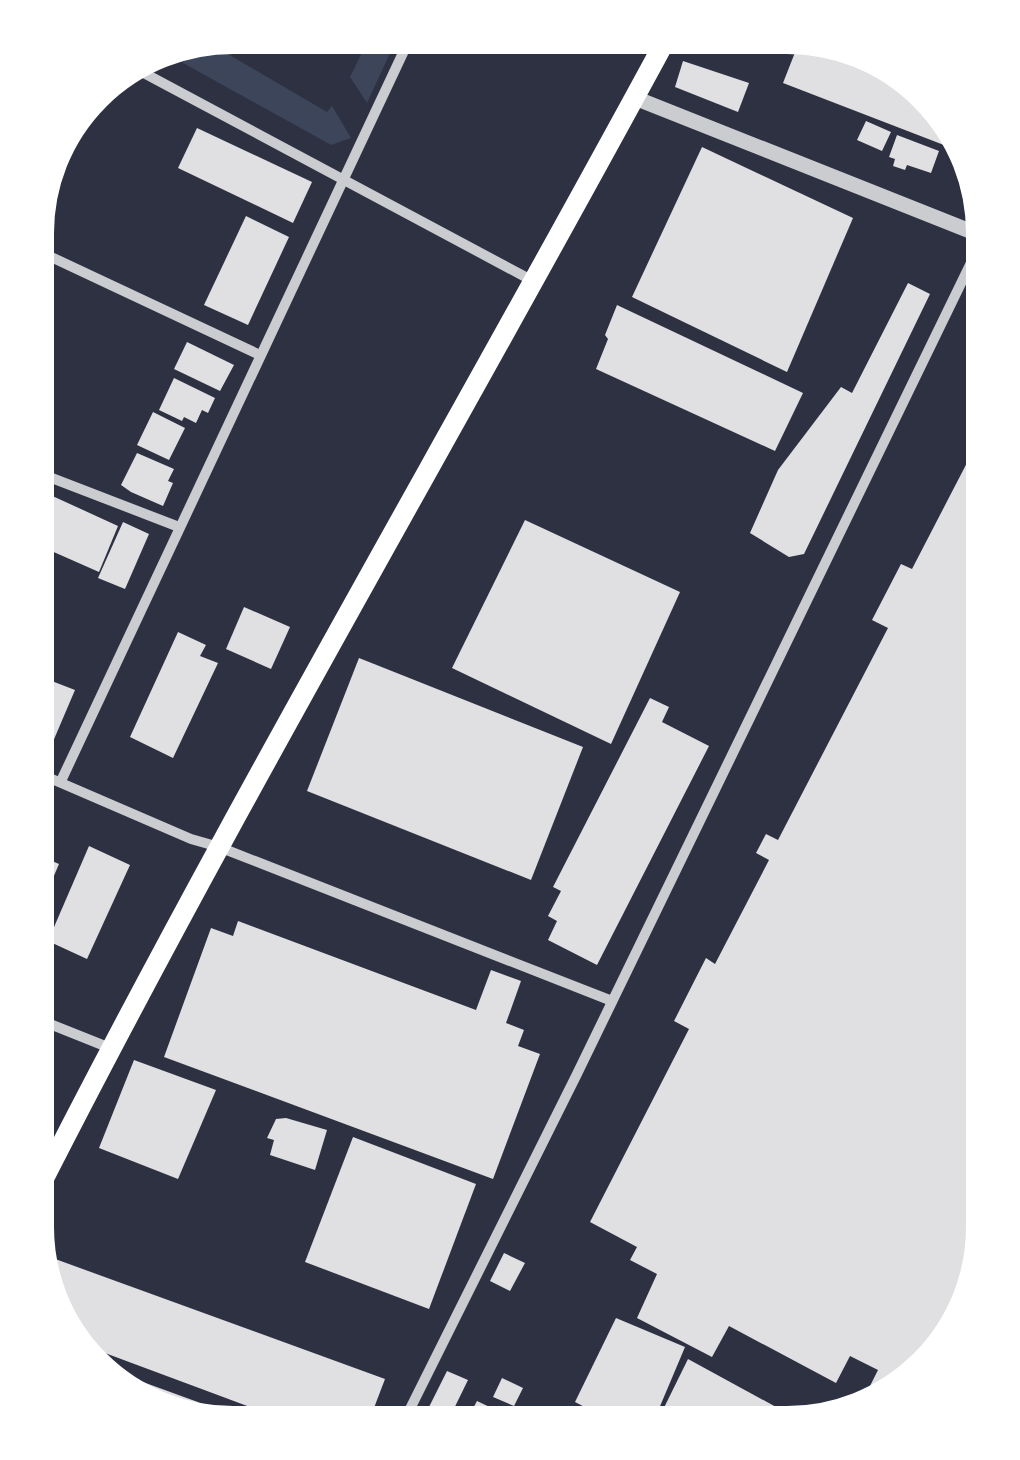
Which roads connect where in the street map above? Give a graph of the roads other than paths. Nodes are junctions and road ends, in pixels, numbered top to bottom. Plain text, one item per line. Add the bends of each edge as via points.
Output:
1 (405, 48) edge
2 (662, 48) edge
3 (141, 71) edge
4 (635, 98) junction
5 (342, 178) junction
6 (972, 232) edge
7 (48, 256) edge
8 (972, 269) edge
9 (533, 281) junction
10 (260, 355) junction
11 (48, 476) edge
12 (179, 526) junction
13 (48, 777) edge
14 (61, 782) junction
15 (219, 847) junction
16 (612, 1001) junction
17 (48, 1023) edge
18 (110, 1048) junction
19 (48, 1170) edge
20 (408, 1412) edge

1 - 5 street
2 - 4 main road
3 - 5 street
4 - 6 street
4 - 9 main road
5 - 9 street
5 - 10 street
7 - 10 street
8 - 16 street
9 - 15 main road
10 - 12 street
11 - 12 street
12 - 14 street
13 - 14 street
14 - 15 street
15 - 16 street
15 - 18 main road
16 - 20 street
17 - 18 street
18 - 19 main road

